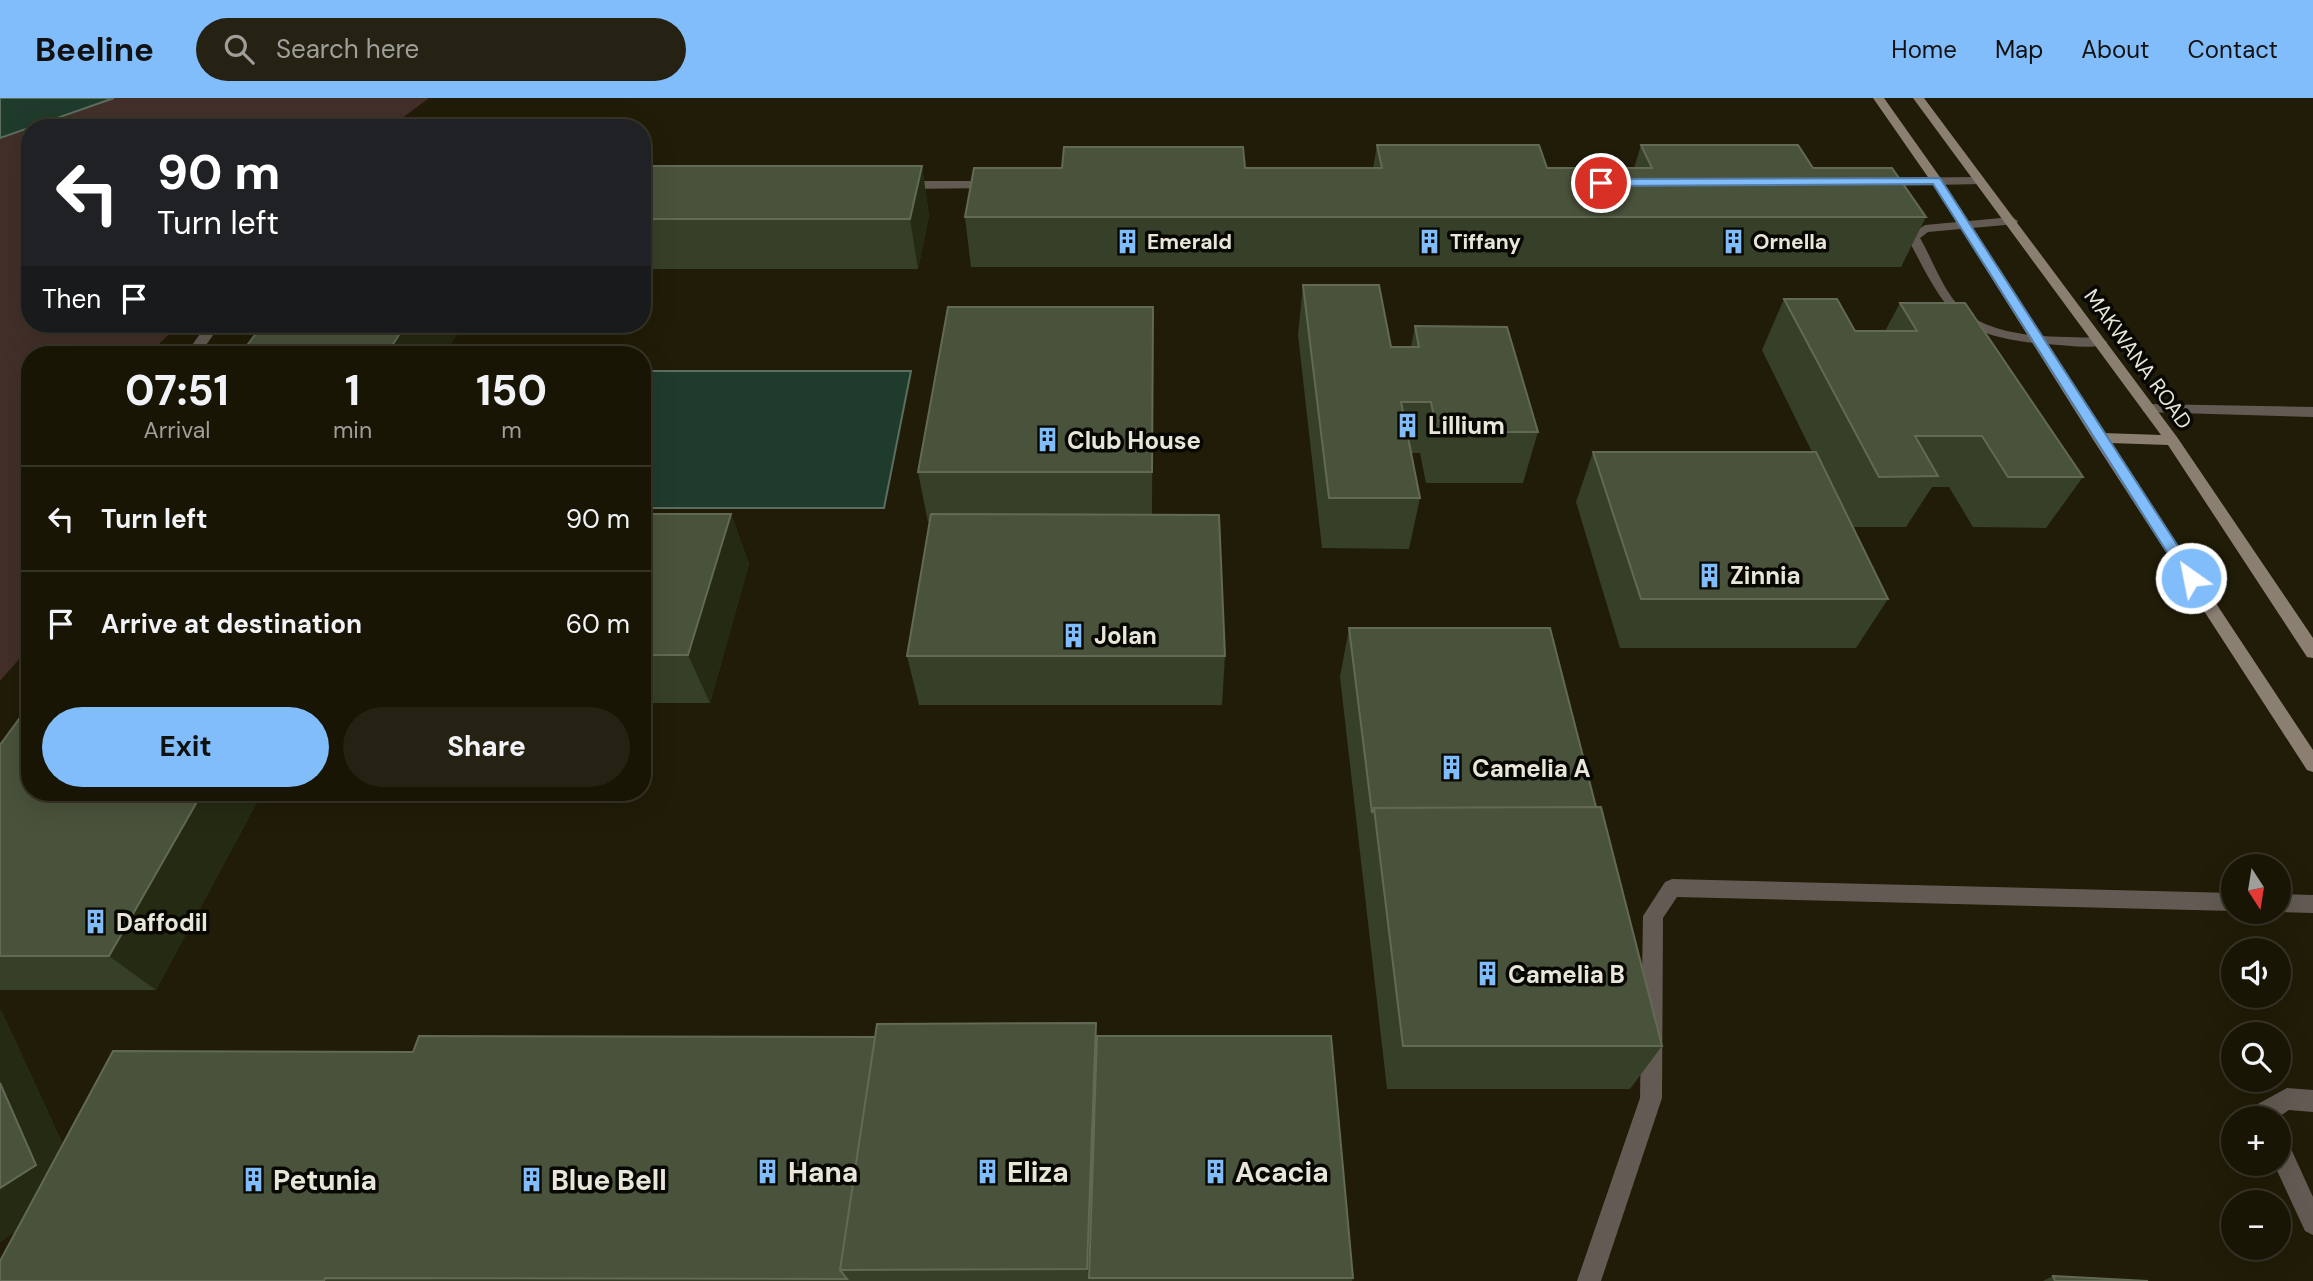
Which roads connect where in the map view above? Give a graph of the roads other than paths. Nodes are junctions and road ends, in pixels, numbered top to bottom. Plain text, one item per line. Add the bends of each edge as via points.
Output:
1 (1878, 98) edge
2 (1918, 98) edge
3 (1936, 180) junction
4 (1980, 181) junction
5 (1861, 182) edge
6 (891, 185) edge
7 (1002, 185) edge
8 (2012, 221) junction
9 (1962, 224) junction
10 (2036, 338) junction
11 (2100, 342) junction
12 (2149, 409) junction
13 (2313, 412) edge
14 (2099, 438) junction
15 (2172, 440) junction
16 (2313, 652) edge
17 (2313, 765) edge
18 (2221, 902) edge
19 (2291, 903) edge
20 (2313, 904) edge
21 (2313, 1101) edge
22 (2276, 1106) edge
23 (2291, 1175) edge
24 (2313, 1223) edge
25 (1589, 1281) edge

1 - 3 street
2 - 4 street, MAKWANA ROAD
3 - 4 street
3 - 5 street
3 - 9 street
4 - 8 street, MAKWANA ROAD
6 - 7 street
8 - 9 street
8 - 11 street, MAKWANA ROAD
9 - 10 street
9 - 10 street via 1925,229 1913,237 1953,309 1975,326
10 - 11 street
10 - 14 street
11 - 12 street, MAKWANA ROAD
12 - 13 street
12 - 15 street, MAKWANA ROAD
14 - 15 street
14 - 17 street
15 - 16 street, MAKWANA ROAD
18 - 25 street via 1672,888 1653,916 1651,1098
19 - 20 street
21 - 22 street via 2287,1099
23 - 24 street

